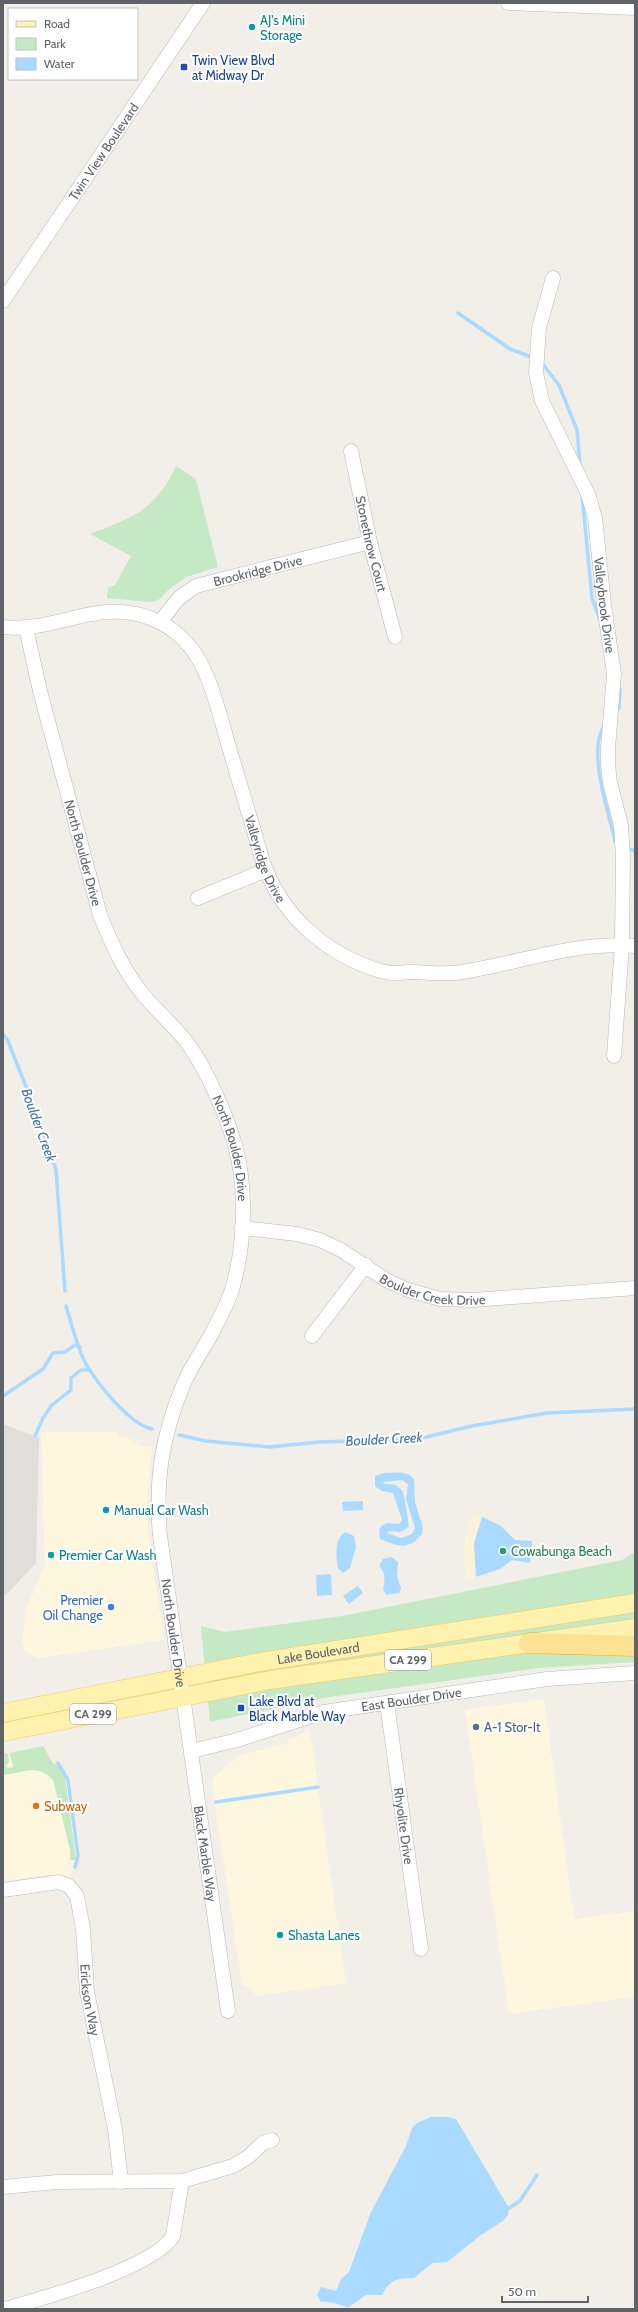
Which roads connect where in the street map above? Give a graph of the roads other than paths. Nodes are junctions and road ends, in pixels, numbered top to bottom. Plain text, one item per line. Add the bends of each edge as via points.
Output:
1 (203, 3) edge
2 (508, 3) edge
3 (526, 4) edge
4 (635, 8) edge
5 (553, 278) dead end
6 (3, 301) edge
7 (351, 451) dead end
8 (370, 542) junction
9 (160, 622) junction
10 (3, 627) edge
11 (26, 628) junction
12 (395, 636) dead end
13 (266, 870) junction
14 (198, 898) dead end
15 (629, 945) edge
16 (614, 1056) dead end
17 (242, 1228) junction
18 (366, 1266) junction
19 (635, 1288) edge
20 (312, 1336) dead end
21 (635, 1603) edge
22 (635, 1628) edge
23 (529, 1643) junction
24 (635, 1646) edge
25 (635, 1673) edge
26 (180, 1677) junction
27 (183, 1696) junction
28 (387, 1703) junction
29 (3, 1713) edge
30 (3, 1732) edge
31 (192, 1751) junction
32 (3, 1890) edge
33 (421, 1949) dead end
34 (228, 2011) dead end
35 (272, 2140) dead end
36 (182, 2181) junction
37 (121, 2182) junction
38 (3, 2187) edge
39 (5, 2309) edge

1 - 6 street, Twin View Boulevard
2 - 3 street
3 - 4 street
5 - 15 street, Valleybrook Drive via 539,328 536,373 542,401 588,494 596,524 614,674 608,748 610,783 622,839
7 - 8 street, Stonethrow Court
8 - 9 street, Brookridge Drive via 196,586 179,598
8 - 12 street, Stonethrow Court
9 - 11 street, Valleyridge Drive via 129,612 106,611
9 - 13 street, Valleyridge Drive via 191,646 208,675
10 - 11 street, Valleyridge Drive
11 - 17 street, North Boulder Drive via 44,706 100,915 112,944 141,993 188,1044 223,1110 241,1172
13 - 14 street
13 - 15 street, Valleyridge Drive via 288,909 322,943 363,965 390,974 461,972 560,952
15 - 16 street, Valleybrook Drive
17 - 18 street, Boulder Creek Drive via 297,1234 320,1240
17 - 26 street, North Boulder Drive via 236,1274 229,1298 184,1382 162,1449 157,1490 159,1520
18 - 19 street, Boulder Creek Drive via 408,1290 440,1299 473,1300
18 - 20 street
21 - 26 main road, Lake Boulevard / CA 299 via 342,1648
22 - 23 main road, Lake Boulevard / CA 299
23 - 24 highway
23 - 27 main road, Lake Boulevard / CA 299 via 361,1666
25 - 28 street, East Boulder Drive via 547,1679
26 - 27 street, North Boulder Drive
26 - 29 main road, Lake Boulevard / CA 299
27 - 30 main road, Lake Boulevard / CA 299
27 - 31 street, Black Marble Way
28 - 31 street, East Boulder Drive via 311,1715 237,1740
28 - 33 street, Rhyolite Drive
31 - 34 street, Black Marble Way
32 - 37 street, Erickson Way via 59,1882 69,1886 77,1896 83,1929 87,1992 115,2129
35 - 36 street via 263,2143 233,2166
36 - 37 street
36 - 39 street via 173,2236 170,2242 153,2255 83,2285
37 - 38 street via 57,2182

